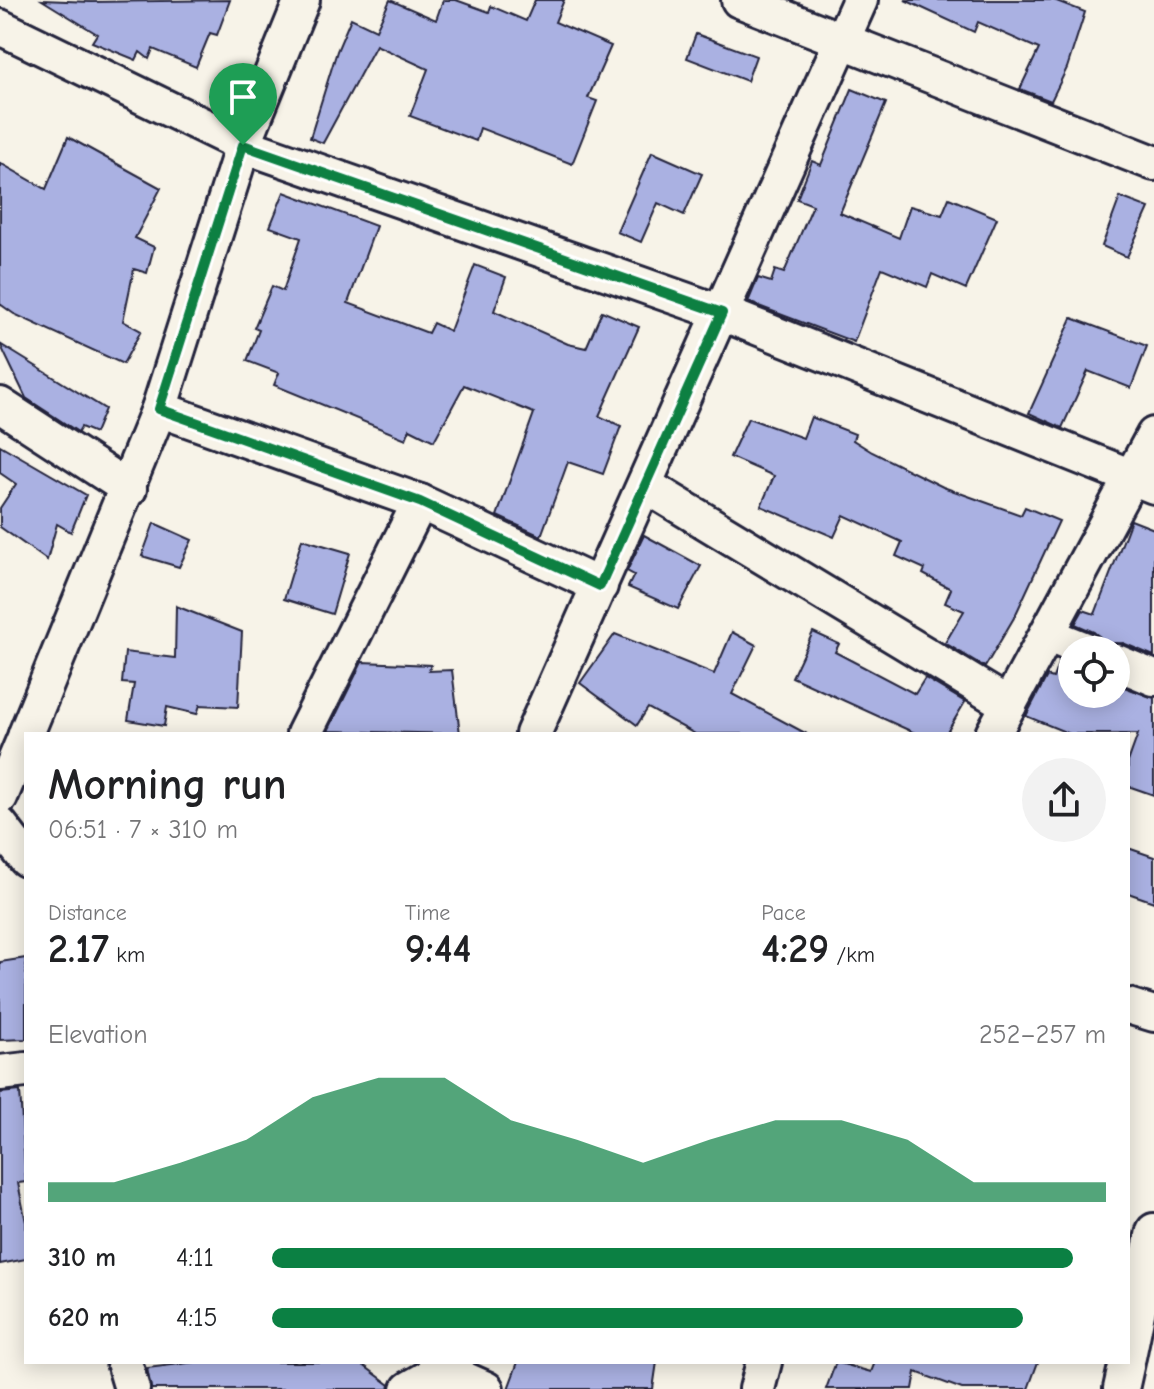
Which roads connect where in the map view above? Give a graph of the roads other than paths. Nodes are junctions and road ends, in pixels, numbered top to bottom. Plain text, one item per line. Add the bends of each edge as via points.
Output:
1 (302, 0) edge
2 (739, 0) edge
3 (860, 0) edge
4 (0, 27) edge
5 (844, 41) junction
6 (243, 145) junction
7 (1154, 163) edge
8 (722, 313) junction
9 (0, 405) edge
10 (159, 409) junction
11 (1154, 435) edge
12 (1144, 482) edge
13 (645, 485) junction
14 (129, 489) junction
15 (420, 502) junction
16 (600, 586) junction
17 (1048, 635) junction
18 (1058, 639) edge
19 (1130, 668) edge
20 (1154, 678) edge
21 (1001, 720) edge
22 (27, 732) edge
23 (305, 732) edge
24 (534, 732) edge
25 (24, 739) edge
26 (0, 797) edge
27 (1130, 1007) edge
28 (1154, 1014) edge
29 (24, 1070) edge
30 (0, 1073) edge
31 (1147, 1233) edge
32 (1130, 1347) edge
33 (125, 1364) edge
34 (763, 1364) edge
35 (1127, 1364) edge
36 (445, 1365) edge
37 (132, 1389) edge
38 (409, 1389) edge
39 (486, 1389) edge
40 (757, 1389) edge
41 (1121, 1389) edge

1 - 6 street
2 - 5 street
3 - 5 street
4 - 6 street
5 - 7 street
5 - 8 street
6 - 8 street
6 - 10 street
8 - 12 street
8 - 13 street
9 - 14 street
10 - 14 street
10 - 15 street
11 - 12 street
12 - 17 street
13 - 16 street
13 - 21 street
14 - 22 street
15 - 16 street
15 - 23 street
16 - 24 street
17 - 18 street
17 - 21 street
19 - 20 street
25 - 26 street
27 - 28 street
29 - 30 street
31 - 32 street
33 - 37 street
34 - 40 street
35 - 41 street
36 - 38 street
36 - 39 street

